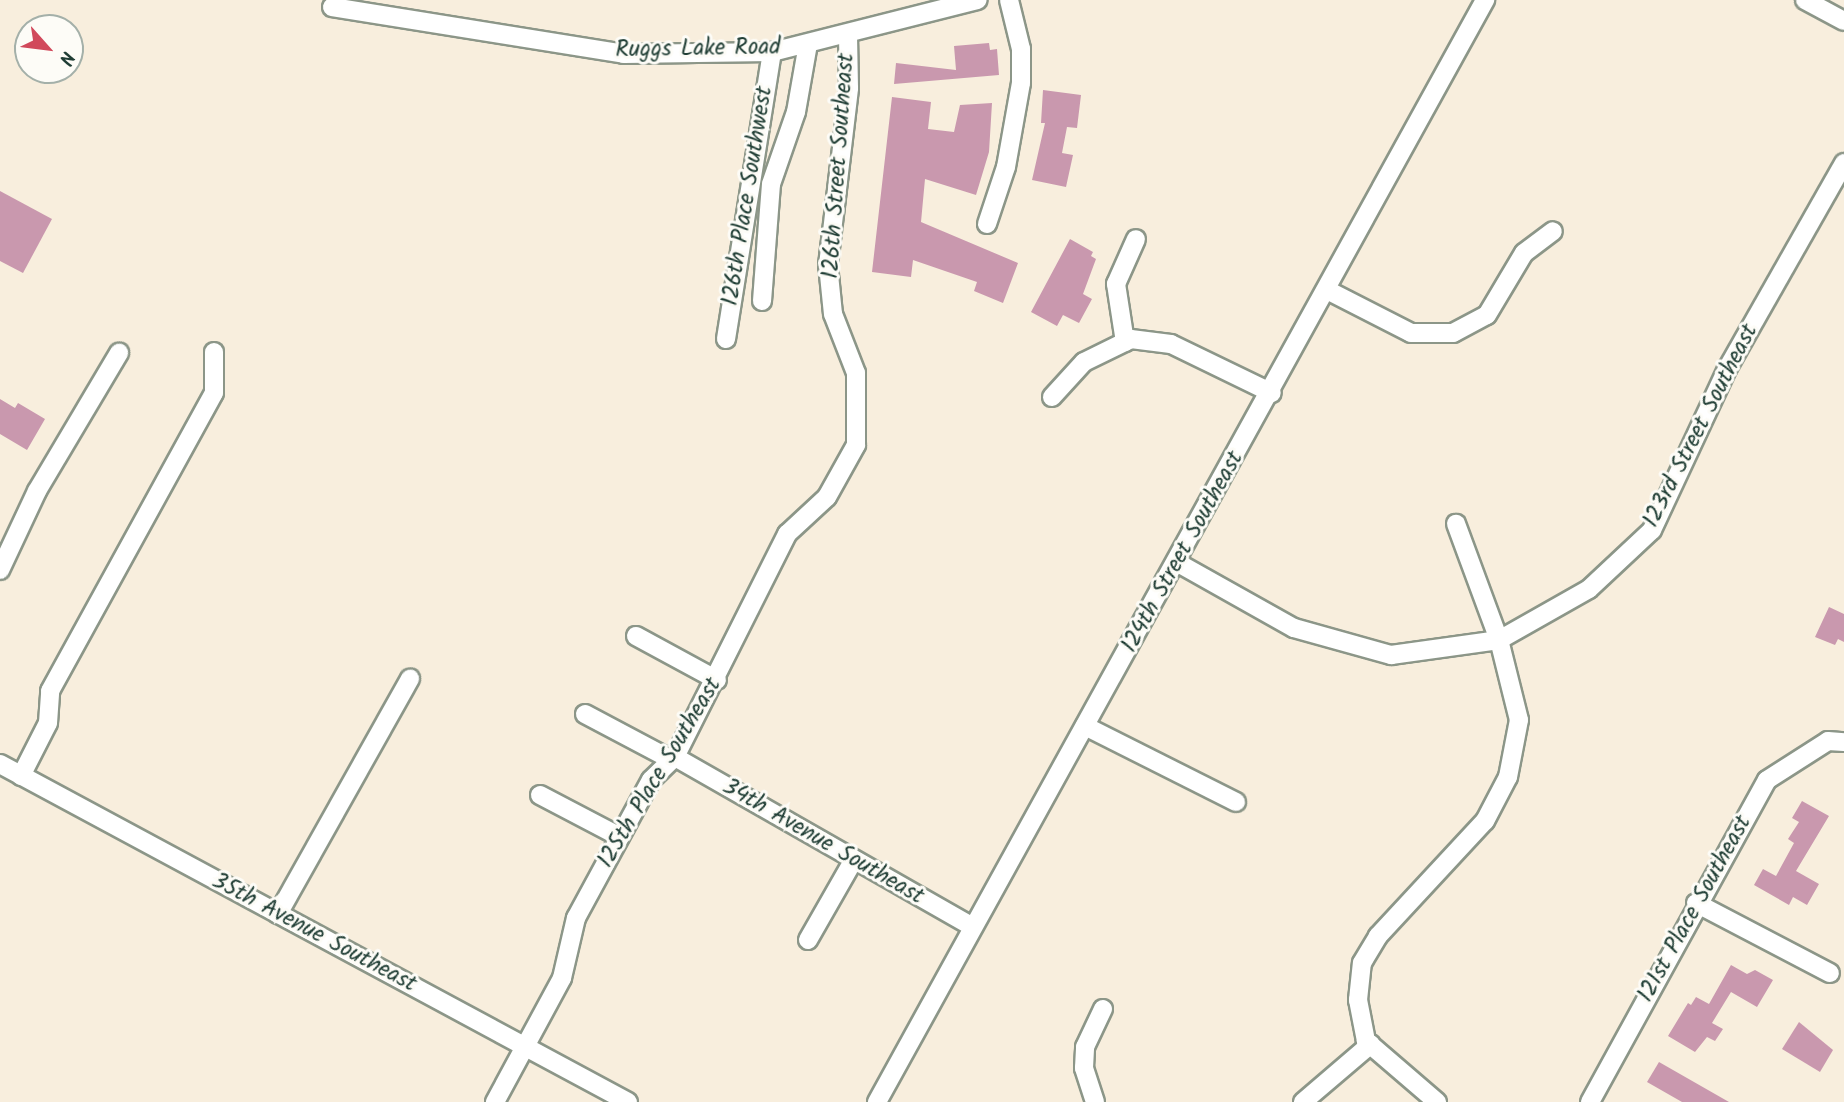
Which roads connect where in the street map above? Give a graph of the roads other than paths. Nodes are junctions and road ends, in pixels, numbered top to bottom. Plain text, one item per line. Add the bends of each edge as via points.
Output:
1 (978, 0) edge
2 (1009, 0) edge
3 (1485, 0) edge
4 (1805, 0) edge
5 (332, 7) dead end
6 (1844, 21) edge
7 (848, 34) junction
8 (808, 44) junction
9 (772, 52) junction
10 (1844, 163) edge
11 (987, 224) dead end
12 (1553, 231) dead end
13 (1136, 239) dead end
14 (1327, 289) junction
15 (762, 301) dead end
16 (726, 339) dead end
17 (1125, 342) junction
18 (214, 352) dead end
19 (119, 353) dead end
20 (1272, 393) junction
21 (1052, 397) dead end
22 (1456, 524) dead end
23 (1178, 563) junction
24 (0, 570) edge
25 (757, 597) joint
26 (636, 636) dead end
27 (1499, 640) junction
28 (410, 679) dead end
29 (717, 680) junction
30 (586, 714) dead end
31 (1085, 726) junction
32 (1836, 742) edge
33 (674, 758) junction
34 (0, 765) edge
35 (21, 776) junction
36 (540, 795) dead end
37 (1236, 802) dead end
38 (620, 837) junction
39 (853, 861) junction
40 (1696, 903) junction
41 (278, 914) junction
42 (971, 926) junction
43 (808, 940) dead end
44 (1830, 973) dead end
45 (1103, 1009) dead end
46 (1368, 1043) junction
47 (525, 1046) junction
48 (495, 1102) edge
49 (628, 1102) edge
50 (877, 1102) edge
51 (1096, 1102) edge
52 (1303, 1102) edge
53 (1437, 1102) edge
54 (1590, 1102) edge

1 - 7 street, Ruggs Lake Road
2 - 11 street via 1021,49 1021,83 1006,167
3 - 14 street, 124th Street Southeast
4 - 6 street
5 - 9 street, Ruggs Lake Road via 625,54
7 - 8 street, Ruggs Lake Road
7 - 25 street, 126th Street Southeast via 849,88 828,265 833,314 856,373 856,445 827,497 787,534
8 - 9 street, Ruggs Lake Road
8 - 15 street via 796,113 771,184
9 - 16 street, 126th Place Southwest
10 - 27 street, 123rd Street Southeast via 1727,369 1652,530 1589,589 1540,621
12 - 14 street via 1524,253 1487,315 1453,333 1411,333
13 - 17 street via 1116,284
14 - 20 street, 124th Street Southeast
17 - 20 street via 1171,344
17 - 21 street via 1084,362
18 - 35 street via 214,393 50,691 48,723
19 - 24 street via 37,491
20 - 23 street, 124th Street Southeast
22 - 27 street
23 - 27 street, 123rd Street Southeast via 1294,628 1391,655
23 - 31 street, 124th Street Southeast
25 - 29 street, 125th Place Southeast
26 - 29 street
27 - 46 street via 1519,720 1508,777 1485,821 1378,936 1362,963 1358,1000
28 - 41 street
29 - 33 street, 125th Place Southeast
30 - 33 street, 34th Avenue Southeast
31 - 37 street
31 - 42 street, 124th Street Southeast
32 - 40 street, 121st Place Southeast via 1767,780
33 - 38 street, 125th Place Southeast via 651,780
33 - 39 street, 34th Avenue Southeast
34 - 35 street, 35th Avenue Southeast
35 - 41 street, 35th Avenue Southeast
36 - 38 street
38 - 47 street, 125th Place Southeast via 576,918 562,978
39 - 42 street, 34th Avenue Southeast
39 - 43 street
40 - 44 street
40 - 54 street, 121st Place Southeast
41 - 47 street, 35th Avenue Southeast
42 - 50 street, 124th Street Southeast
45 - 51 street via 1085,1047 1084,1068
46 - 52 street
46 - 53 street
47 - 48 street, 125th Place Southeast
47 - 49 street, 35th Avenue Southeast

